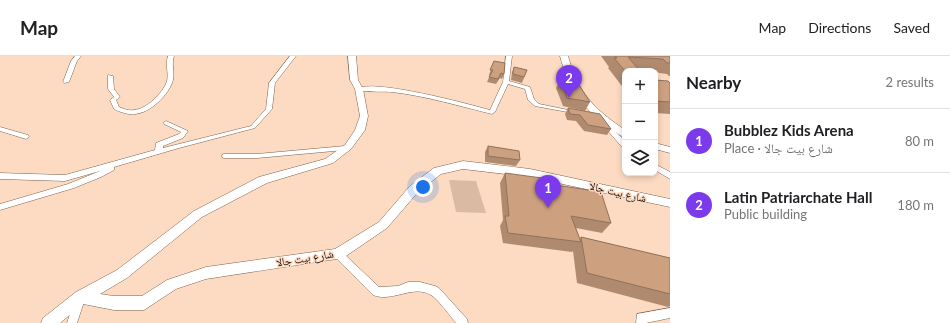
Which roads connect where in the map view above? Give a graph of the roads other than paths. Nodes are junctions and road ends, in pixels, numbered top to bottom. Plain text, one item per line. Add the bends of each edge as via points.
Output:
1 (78, 56) edge
2 (171, 56) edge
3 (293, 56) edge
4 (352, 56) edge
5 (509, 56) edge
6 (564, 56) edge
7 (110, 76) dead end
8 (66, 82) dead end
9 (506, 82) junction
10 (359, 89) junction
11 (600, 117) junction
12 (166, 123) dead end
13 (0, 129) edge
14 (622, 132) edge
15 (26, 137) dead end
16 (622, 143) edge
17 (348, 147) junction
18 (658, 147) edge
19 (670, 150) edge
20 (159, 151) junction
21 (224, 156) dead end
22 (118, 163) junction
23 (658, 169) edge
24 (0, 176) edge
25 (670, 176) edge
26 (670, 203) edge
27 (0, 207) edge
28 (338, 254) junction
29 (81, 297) junction
30 (670, 313) edge
31 (48, 323) edge
32 (72, 323) edge
33 (463, 323) edge
34 (641, 323) edge

1 - 8 street
2 - 7 street via 167,88 144,109 136,112 116,108 113,100 117,97 111,89
3 - 20 street via 272,83 269,109 253,127
4 - 10 street via 354,80
5 - 9 street
6 - 11 street via 567,71 588,104
9 - 10 street via 492,112 388,89
9 - 11 street via 528,88 531,100 537,105
10 - 17 street via 364,116 360,130
11 - 14 street
11 - 16 street
12 - 20 street via 185,131 181,136 159,145
13 - 15 street
17 - 21 lane via 257,156
17 - 29 street via 329,161 264,180 198,214 122,274
18 - 19 street
20 - 22 street
22 - 24 street via 65,178
22 - 27 street via 100,175
23 - 25 street
26 - 28 street, شارع بيت جالا via 530,173 462,165 438,171 414,189 383,225
28 - 29 street, شارع بيت جالا via 206,273 172,284 144,303 114,303
28 - 33 street via 377,292 398,291 408,287 435,291
29 - 31 street
29 - 32 street
30 - 34 street via 641,318

